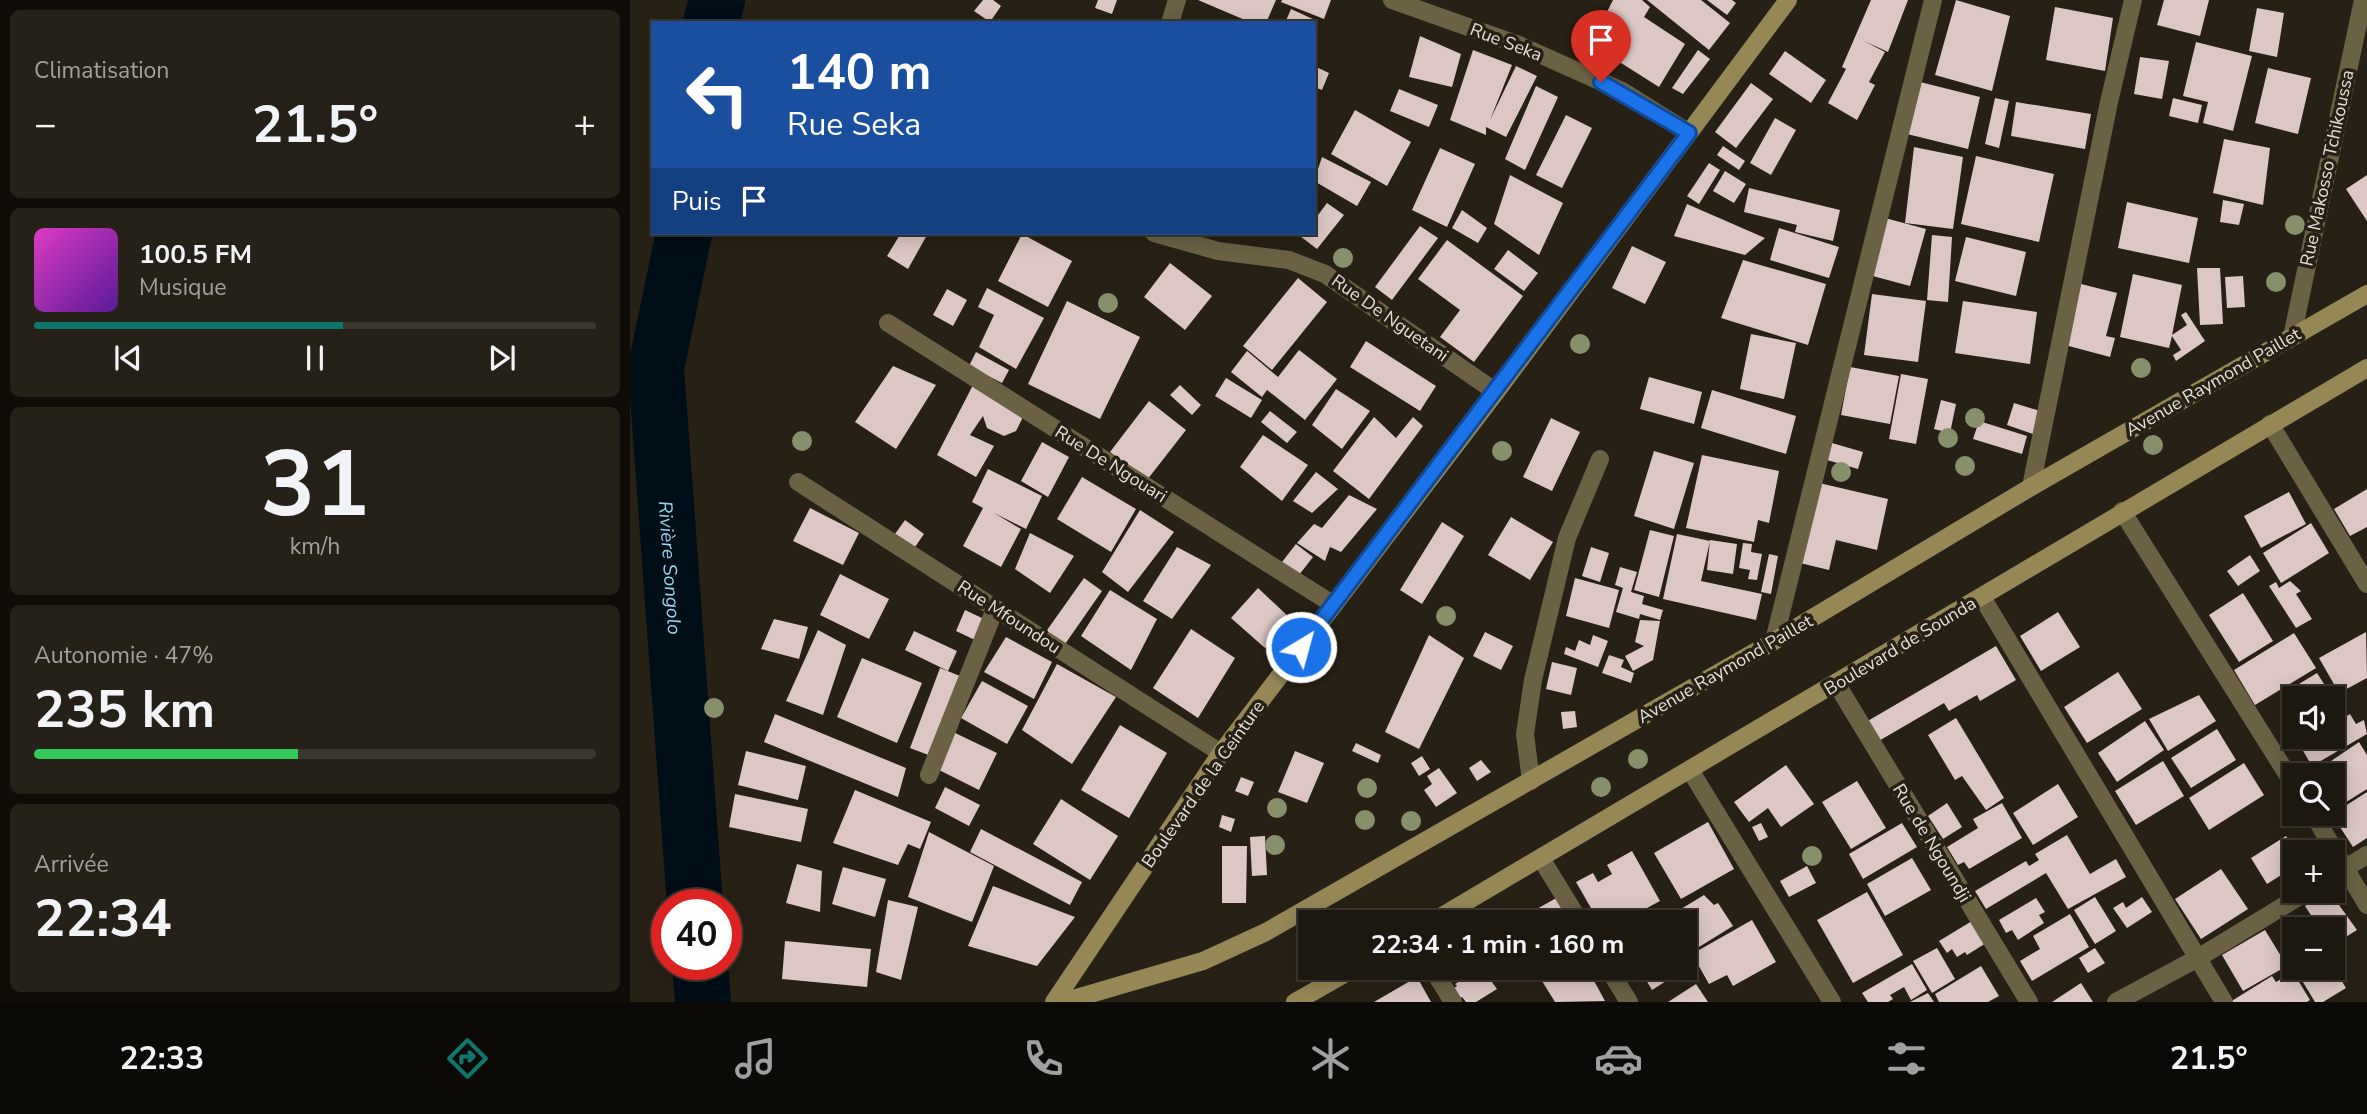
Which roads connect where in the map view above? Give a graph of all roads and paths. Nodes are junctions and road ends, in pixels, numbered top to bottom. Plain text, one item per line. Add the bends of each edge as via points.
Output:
1 (1177, 0) edge
2 (1392, 0) edge
3 (1788, 0) edge
4 (1933, 0) edge
5 (2133, 0) edge
6 (2363, 0) edge
7 (1171, 21) edge
8 (1689, 133) junction
9 (1161, 235) edge
10 (2367, 294) edge
11 (888, 323) dead end
12 (2292, 337) junction
13 (2367, 368) edge
14 (1496, 392) junction
15 (2270, 424) junction
16 (1600, 459) dead end
17 (797, 482) dead end
18 (2031, 487) junction
19 (2122, 511) junction
20 (2367, 584) edge
21 (1982, 597) junction
22 (1334, 605) junction
23 (995, 609) junction
24 (1774, 641) junction
25 (1836, 683) junction
26 (1221, 753) junction
27 (2282, 766) edge
28 (1690, 770) junction
29 (929, 775) dead end
30 (1531, 781) junction
31 (2367, 855) edge
32 (1542, 860) junction
33 (2345, 869) edge
34 (2345, 878) edge
35 (2288, 903) edge
36 (2367, 905) edge
37 (1453, 910) edge
38 (1573, 910) edge
39 (2199, 958) junction
40 (1334, 980) edge
41 (1439, 980) edge
42 (1615, 980) edge
43 (1054, 1002) edge
44 (1063, 1002) edge
45 (1295, 1002) edge
46 (1453, 1002) edge
47 (1629, 1002) edge
48 (1832, 1002) edge
49 (2029, 1002) edge
50 (2116, 1002) edge
51 (2224, 1002) edge

1 - 7 street
2 - 8 street, Rue Seka via 1530,50 1622,91
3 - 8 main road, Boulevard de la Ceinture
4 - 24 street
5 - 18 street
6 - 12 street, Rue Makosso Tchikoussa
8 - 14 main road, Boulevard de la Ceinture
9 - 14 street, Rue De Nguetani via 1218,251 1289,260 1325,274
10 - 12 main road, Avenue Raymond Paillet
11 - 22 street, Rue De Ngouari
12 - 18 main road, Avenue Raymond Paillet
13 - 15 main road, Boulevard de Sounda
14 - 22 main road, Boulevard de la Ceinture
15 - 19 main road, Boulevard de Sounda
15 - 20 street
16 - 30 street via 1567,538 1533,680 1525,734
17 - 23 street, Rue Mfoundou
18 - 24 main road, Avenue Raymond Paillet
19 - 21 main road, Boulevard de Sounda
19 - 27 street
21 - 25 main road, Boulevard de Sounda
21 - 39 street
22 - 26 main road, Boulevard de la Ceinture
23 - 26 street, Rue Mfoundou
23 - 29 street
24 - 30 main road, Avenue Raymond Paillet
25 - 28 main road, Boulevard de Sounda
25 - 49 street, Rue de Ngoundji
26 - 43 main road, Boulevard de la Ceinture
28 - 32 main road, Boulevard de Sounda
28 - 48 street
30 - 44 main road, Avenue Raymond Paillet via 1265,932 1203,961
31 - 33 street
32 - 37 main road, Boulevard de Sounda
32 - 38 street
34 - 36 street
35 - 39 street
39 - 50 street
39 - 51 street
40 - 45 main road
41 - 46 street
42 - 47 street

